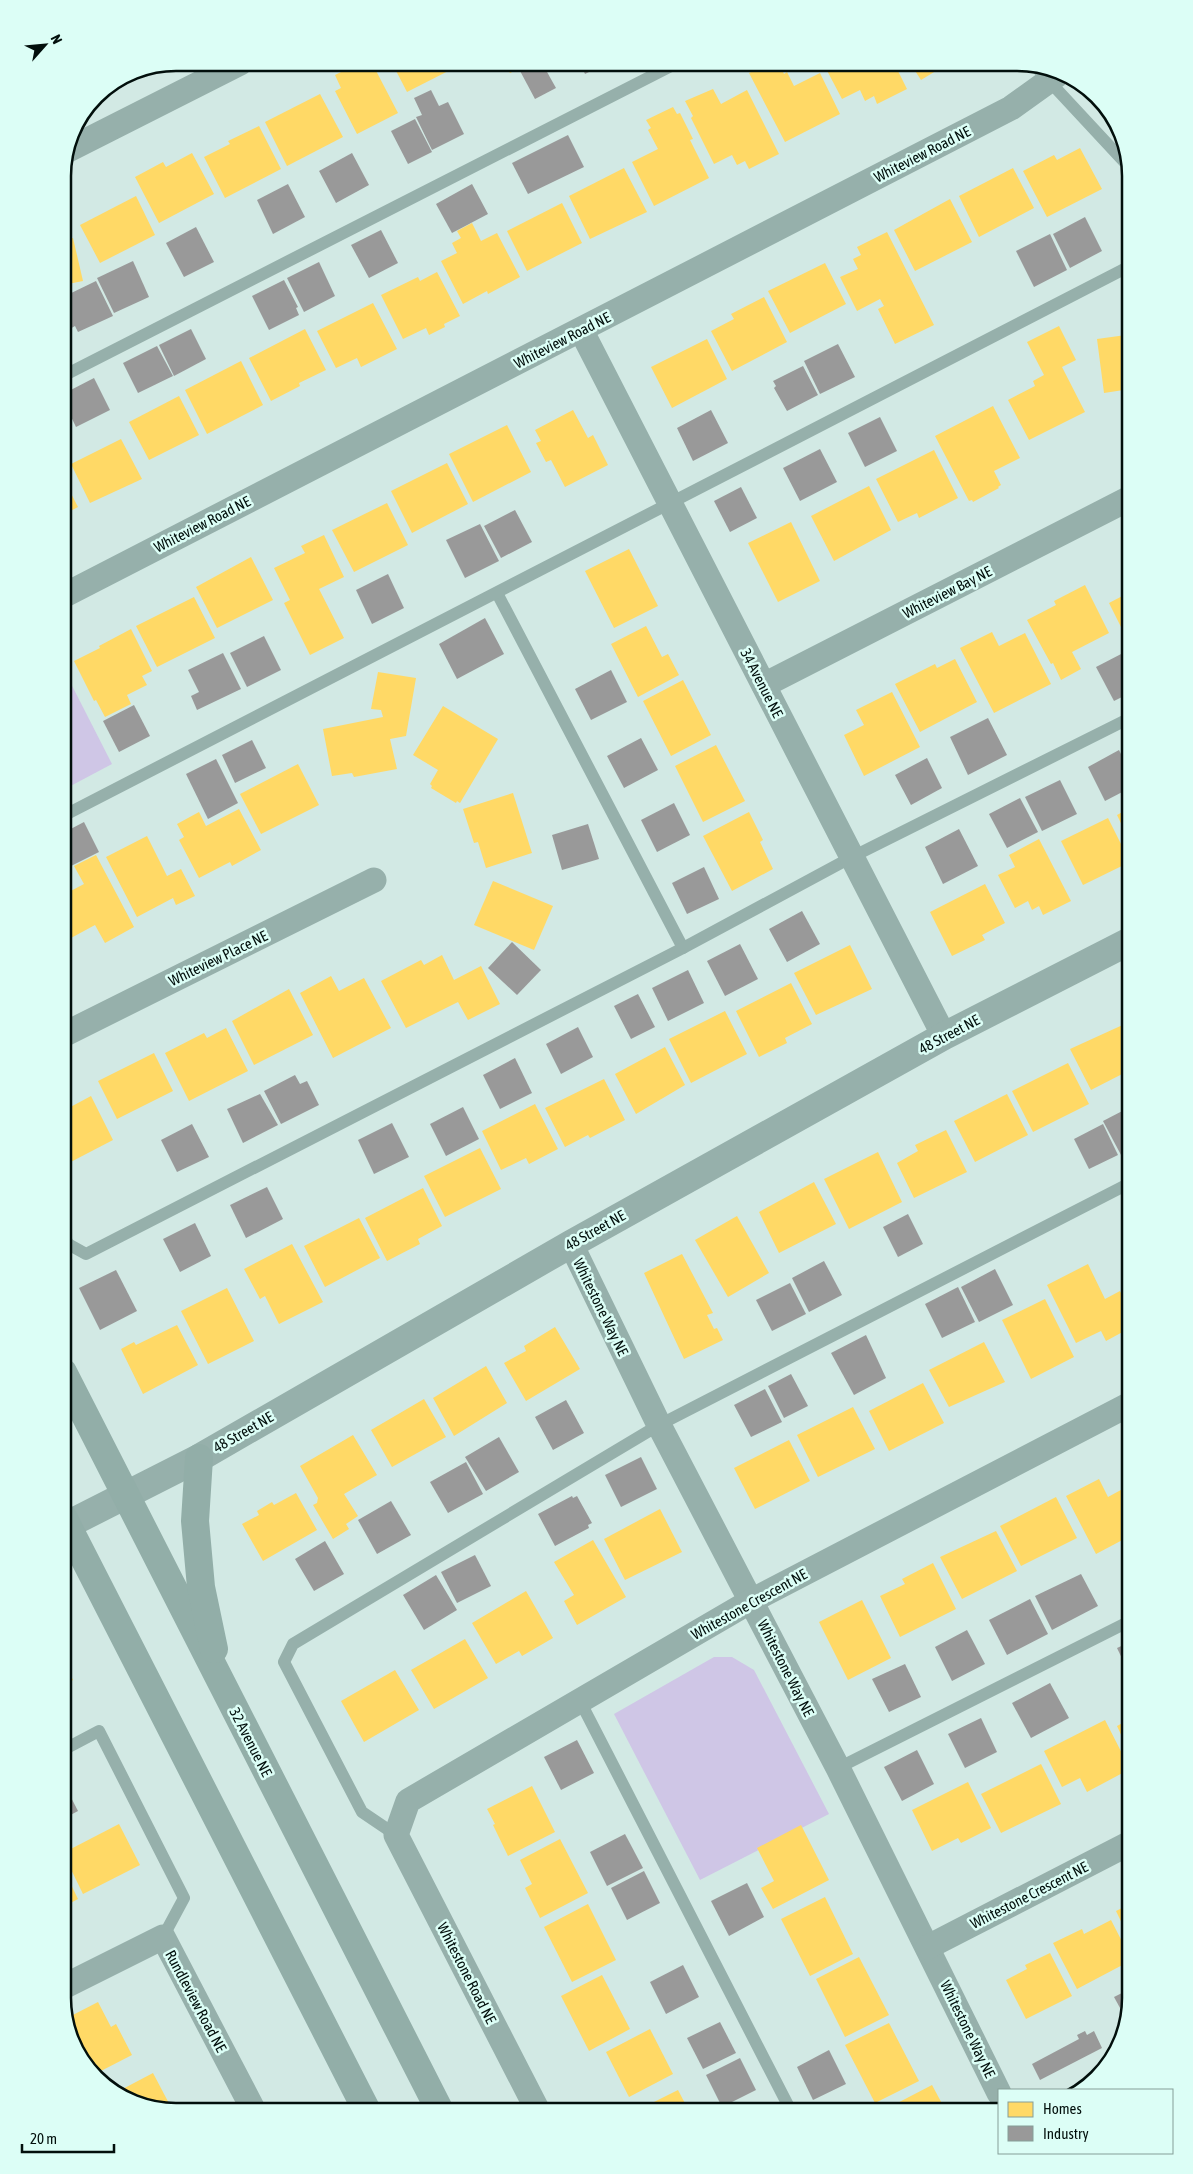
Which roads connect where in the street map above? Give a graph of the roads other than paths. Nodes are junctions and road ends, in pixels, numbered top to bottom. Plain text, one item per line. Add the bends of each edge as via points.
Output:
1 (222, 71) edge
2 (661, 71) edge
3 (1046, 76) edge
4 (1051, 77) edge
5 (76, 146) edge
6 (1120, 157) edge
7 (1122, 270) edge
8 (581, 330) junction
9 (71, 372) edge
10 (1122, 502) edge
11 (670, 505) junction
12 (71, 592) edge
13 (497, 593) junction
14 (764, 685) junction
15 (1122, 722) edge
16 (71, 812) edge
17 (852, 857) junction
18 (374, 880) dead end
19 (1122, 945) edge
20 (683, 948) junction
21 (71, 1031) edge
22 (944, 1036) junction
23 (1122, 1187) edge
24 (570, 1244) junction
25 (71, 1246) edge
26 (71, 1388) edge
27 (1122, 1408) edge
28 (658, 1426) junction
29 (199, 1458) junction
30 (124, 1494) junction
31 (71, 1520) edge
32 (71, 1537) edge
33 (751, 1601) junction
34 (1122, 1625) edge
35 (221, 1684) junction
36 (579, 1699) junction
37 (71, 1745) edge
38 (838, 1768) junction
39 (396, 1835) junction
40 (1122, 1847) edge
41 (163, 1937) junction
42 (928, 1947) junction
43 (71, 1983) edge
44 (998, 2091) edge
45 (250, 2103) edge
46 (363, 2103) edge
47 (436, 2103) edge
48 (534, 2103) edge
49 (786, 2103) edge

1 - 5 street
2 - 9 lane
3 - 8 street, Whiteview Road NE via 1011,108
4 - 6 lane
7 - 11 lane
8 - 11 street, 34 Avenue NE
8 - 12 street, Whiteview Road NE
10 - 14 street, Whiteview Bay NE
11 - 13 lane
11 - 14 street, 34 Avenue NE
13 - 16 lane
13 - 20 lane
14 - 17 street, 34 Avenue NE
15 - 17 lane
17 - 20 lane
17 - 22 street, 34 Avenue NE
18 - 21 street, Whiteview Place NE
19 - 22 street, 48 Street NE
20 - 25 lane via 86,1254
22 - 24 street, 48 Street NE
23 - 28 lane
24 - 28 street, Whitestone Way NE
24 - 29 street, 48 Street NE
26 - 30 main road, 32 Avenue NE
27 - 33 street, Whitestone Crescent NE
28 - 33 street, Whitestone Way NE
28 - 39 lane via 293,1644 284,1662 362,1812
29 - 30 street, 48 Street NE
29 - 35 main road via 195,1520 201,1587
30 - 31 street, 48 Street NE
30 - 35 main road, 32 Avenue NE
32 - 46 main road
33 - 36 street, Whitestone Crescent NE
33 - 38 street, Whitestone Way NE
34 - 38 lane
35 - 47 main road, 32 Avenue NE
36 - 39 street, Whitestone Crescent NE via 408,1801
36 - 49 lane
37 - 41 lane via 99,1731 184,1898
38 - 42 street, Whitestone Way NE
39 - 48 street, Whitestone Road NE
40 - 42 street, Whitestone Crescent NE
41 - 43 street, Rundleview Road NE
41 - 45 street, Rundleview Road NE
42 - 44 street, Whitestone Way NE

